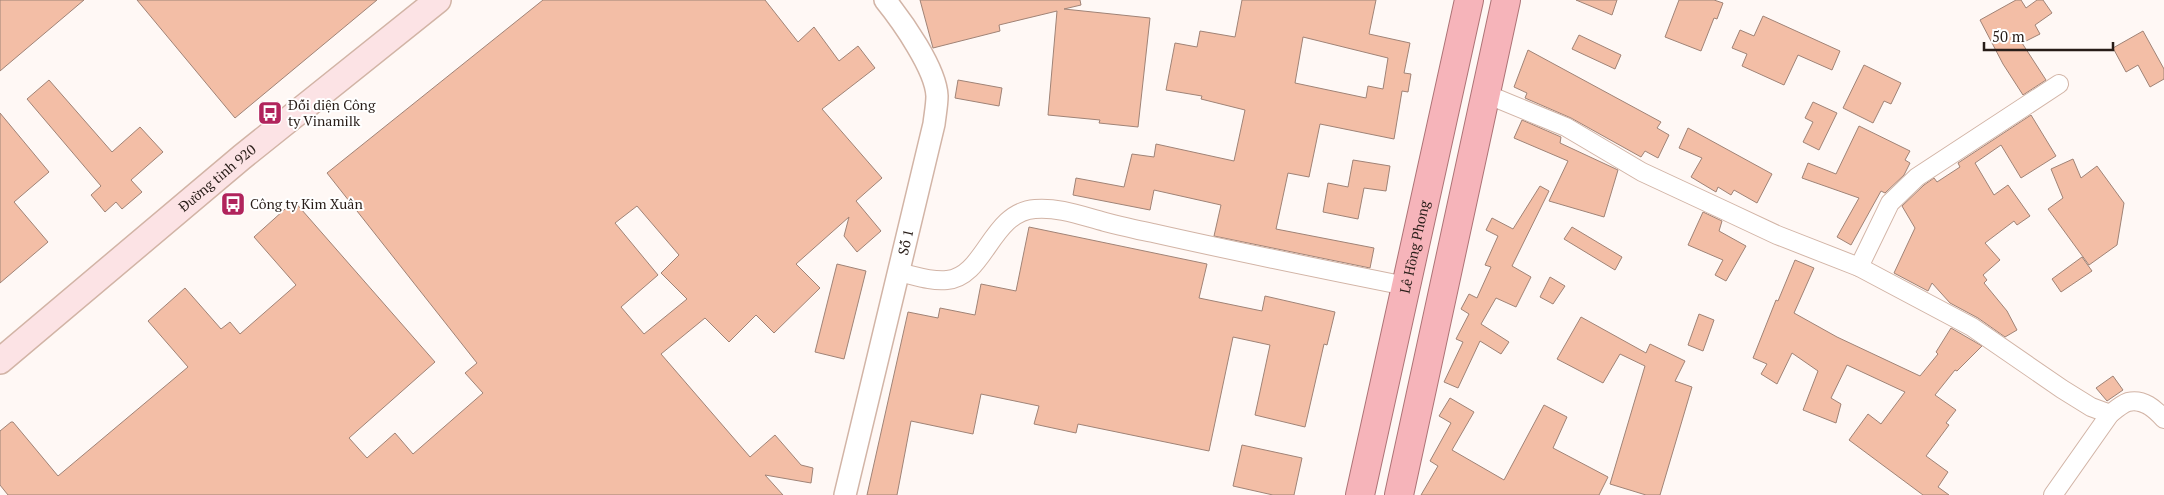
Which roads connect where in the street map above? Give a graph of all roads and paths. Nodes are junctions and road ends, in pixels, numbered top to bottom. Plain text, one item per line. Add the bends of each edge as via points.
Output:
1 (438, 0) edge
2 (885, 0) edge
3 (1469, 0) edge
4 (1506, 0) edge
5 (2059, 84) dead end
6 (1486, 94) junction
7 (1859, 267) junction
8 (898, 272) junction
9 (1406, 286) junction
10 (0, 361) edge
11 (2110, 414) junction
12 (2164, 419) edge
13 (844, 495) edge
14 (1360, 495) edge
15 (1399, 495) edge
16 (2053, 495) edge

1 - 10 main road, Đường tỉnh 920 via 242,157
2 - 8 street, Số 1 via 901,20 926,64 937,95 934,124
3 - 9 highway, Lê Hồng Phong
4 - 6 highway
5 - 7 street via 1902,189 1890,203
6 - 7 street via 1566,127 1642,172 1777,235
6 - 15 highway
7 - 11 street via 1972,327 2062,390
8 - 9 street via 948,280 962,275 982,256 999,229 1015,215 1034,209 1067,211 1255,256
8 - 13 street, Số 1
9 - 14 highway, Lê Hồng Phong
11 - 12 street via 2128,402 2144,403 2155,408
11 - 16 street

